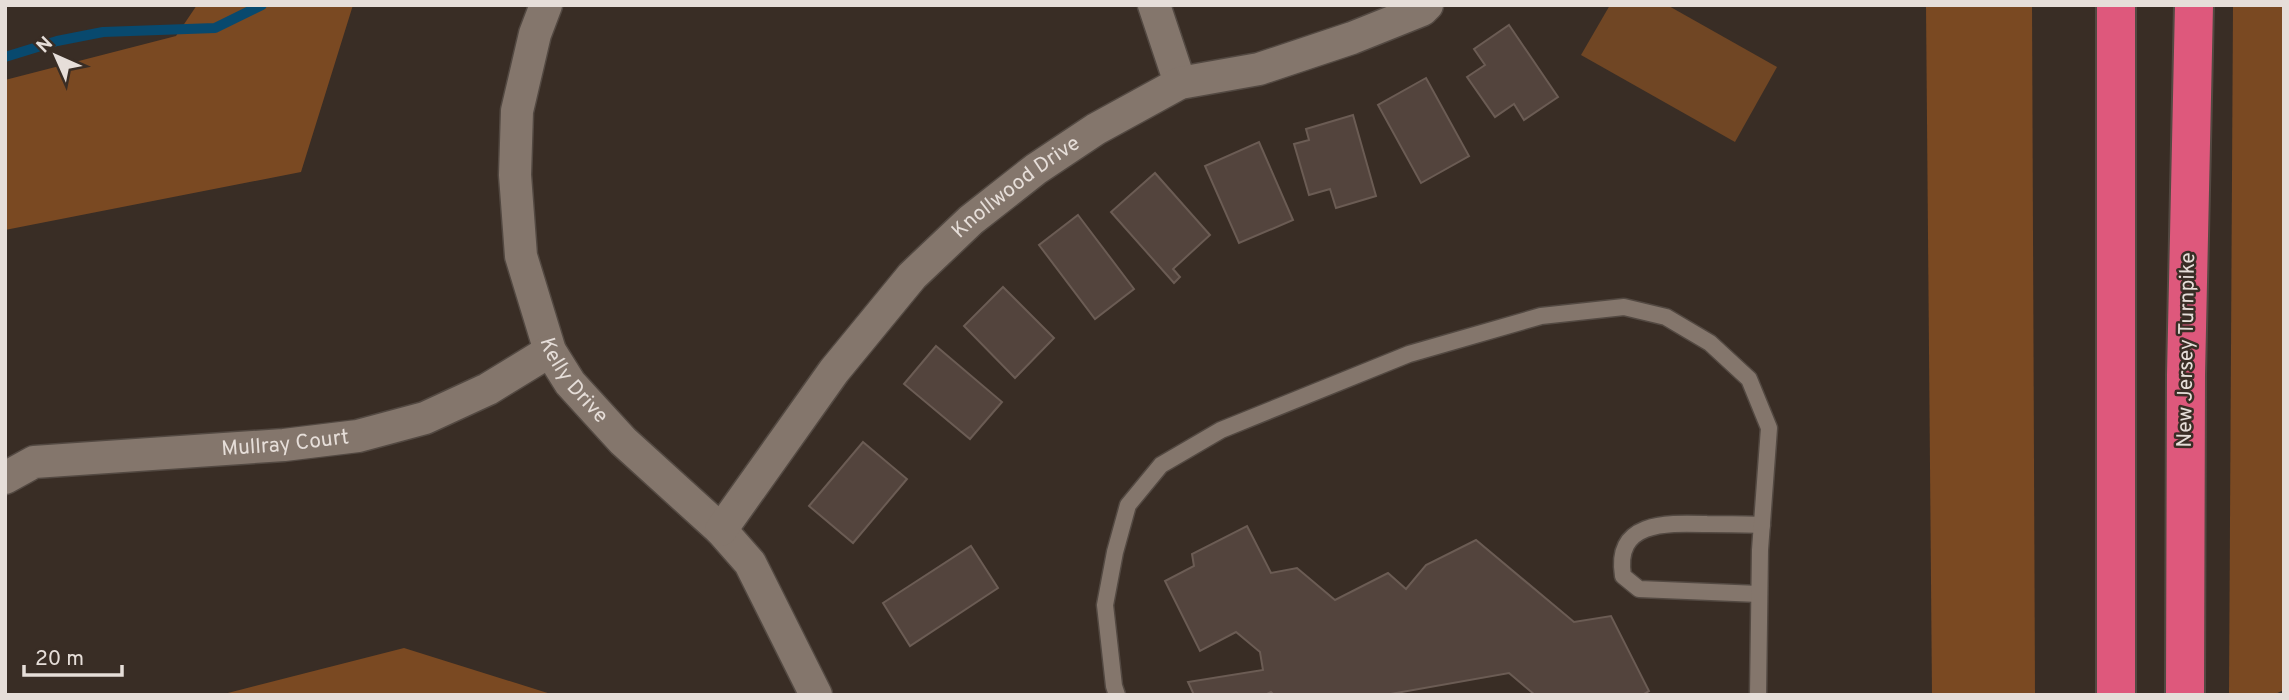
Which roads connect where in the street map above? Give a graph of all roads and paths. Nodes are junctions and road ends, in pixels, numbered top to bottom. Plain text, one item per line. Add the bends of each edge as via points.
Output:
1 (546, 5) edge
2 (1154, 5) edge
3 (1427, 5) edge
4 (2116, 5) edge
5 (2194, 5) edge
6 (1180, 83) junction
7 (550, 351) junction
8 (5, 478) edge
9 (1762, 525) junction
10 (721, 530) junction
11 (1759, 594) junction
12 (813, 692) edge
13 (1117, 695) edge
14 (1758, 695) edge
15 (2116, 695) edge
16 (2185, 695) edge

1 - 7 street, Kelly Drive via 517,111 515,175 521,256
2 - 6 street
3 - 6 street, Knollwood Drive via 1352,38 1259,69
4 - 15 highway
5 - 16 highway, New Jersey Turnpike
6 - 10 street, Knollwood Drive via 1096,128 1036,169 971,220 912,276 834,371
7 - 8 street, Mullray Court via 488,389 425,418 358,436 34,462
7 - 10 street, Kelly Drive via 570,383 623,441
9 - 11 lane
9 - 11 lane via 1671,523 1648,527 1632,537 1621,562 1623,576 1639,589
9 - 13 lane via 1769,428 1749,379 1710,344 1666,317 1624,307 1541,316 1396,359 1221,430 1161,464 1128,505 1115,552 1105,605
10 - 12 street, Kelly Drive via 750,563
11 - 14 lane

